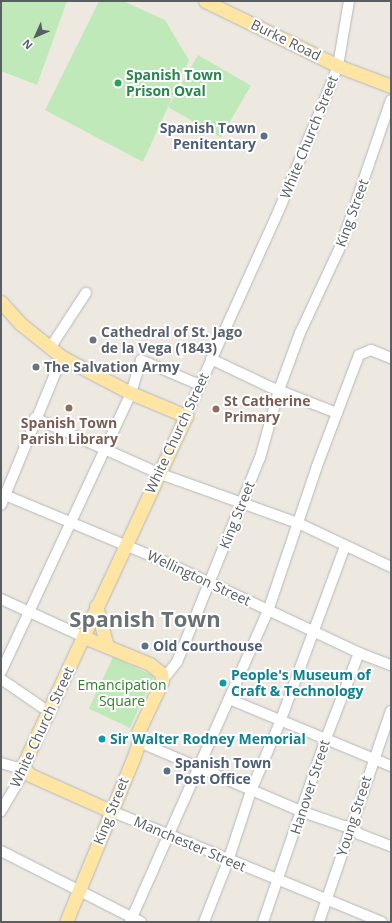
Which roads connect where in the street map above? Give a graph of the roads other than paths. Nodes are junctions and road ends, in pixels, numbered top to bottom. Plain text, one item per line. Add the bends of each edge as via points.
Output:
1 (204, 1) edge
2 (349, 1) edge
3 (338, 66) junction
4 (391, 86) edge
5 (391, 100) edge
6 (86, 293) dead end
7 (1, 302) edge
8 (50, 348) junction
9 (62, 357) junction
10 (391, 358) edge
11 (211, 359) junction
12 (200, 385) junction
13 (279, 390) junction
14 (131, 393) junction
15 (337, 413) junction
16 (186, 416) junction
17 (35, 418) junction
18 (105, 448) junction
19 (158, 473) junction
20 (3, 500) edge
21 (240, 504) junction
22 (72, 523) junction
23 (298, 523) junction
24 (125, 545) junction
25 (345, 546) junction
26 (391, 567) edge
27 (210, 582) junction
28 (1, 599) edge
29 (96, 606) junction
30 (268, 611) junction
31 (30, 612) junction
32 (315, 633) junction
33 (84, 636) junction
34 (107, 646) junction
35 (359, 653) junction
36 (391, 665) edge
37 (1, 672) edge
38 (1, 679) edge
39 (162, 681) junction
40 (229, 699) junction
41 (391, 711) edge
42 (49, 712) junction
43 (280, 722) junction
44 (325, 741) junction
45 (139, 742) junction
46 (373, 758) junction
47 (1, 763) edge
48 (391, 766) edge
49 (198, 768) junction
50 (25, 770) junction
51 (251, 791) junction
52 (1, 811) edge
53 (111, 811) junction
54 (303, 812) junction
55 (352, 826) junction
56 (169, 834) junction
57 (391, 846) edge
58 (1, 851) edge
59 (228, 861) junction
60 (278, 882) junction
61 (79, 891) junction
62 (327, 899) junction
63 (135, 921) edge
64 (66, 922) edge
65 (204, 922) edge
66 (263, 922) edge
67 (319, 922) edge
68 (382, 922) edge

1 - 3 main road, Burke Road
2 - 3 street, White Church Street
3 - 4 main road, Burke Road
3 - 11 street, White Church Street via 279,210
5 - 13 street, King Street via 342,243 300,332
6 - 8 street
7 - 8 main road via 9,314
8 - 9 main road
9 - 14 main road
9 - 17 street
10 - 15 street via 371,350 359,355
11 - 12 street, White Church Street
11 - 13 street
12 - 14 street via 141,360
12 - 16 street, White Church Street
13 - 15 street
13 - 21 street, King Street via 260,458
14 - 16 main road
14 - 18 street
15 - 23 street
16 - 19 main road, White Church Street
17 - 18 street
17 - 20 street
18 - 19 street
18 - 22 street
19 - 21 street
19 - 24 main road, White Church Street
20 - 22 street, Wellington Street
21 - 23 street
21 - 27 street, King Street
22 - 24 street, Wellington Street
22 - 31 street
23 - 25 street
23 - 30 street
24 - 27 street, Wellington Street
24 - 29 main road, White Church Street
25 - 26 street
25 - 32 street
27 - 30 street, Wellington Street
27 - 39 street, King Street via 177,662
28 - 31 street
29 - 33 main road, White Church Street
29 - 34 main road
30 - 32 street, Wellington Street
30 - 40 street
31 - 33 street
31 - 37 street
32 - 35 street, Wellington Street
32 - 43 street
33 - 34 main road
33 - 42 main road, White Church Street
34 - 39 main road via 150,664 161,673
35 - 36 street, Wellington Street
35 - 44 street, Hanover Street
38 - 42 street
39 - 45 main road, King Street via 138,732
40 - 43 street
40 - 49 street
41 - 46 street, Young Street
42 - 50 main road, White Church Street via 24,763
43 - 44 street
43 - 51 street
44 - 46 street
44 - 54 street, Hanover Street
45 - 49 street
45 - 53 main road, King Street
46 - 48 street
46 - 55 street, Young Street
47 - 50 street, Manchester Street
49 - 51 street
49 - 56 street
50 - 52 street, White Church Street
50 - 53 main road, Manchester Street via 30,775
51 - 54 street
51 - 59 street
53 - 56 street, Manchester Street
53 - 61 main road, King Street
54 - 55 street via 344,826
54 - 60 street, Hanover Street
55 - 57 street via 360,834
55 - 62 street, Young Street
56 - 59 street, Manchester Street
56 - 63 street
58 - 61 street
59 - 60 street, Manchester Street
59 - 65 street
60 - 62 street, Manchester Street
60 - 66 street, Hanover Street
61 - 63 street
61 - 64 main road, King Street
62 - 67 street, Young Street
62 - 68 street, Manchester Street

